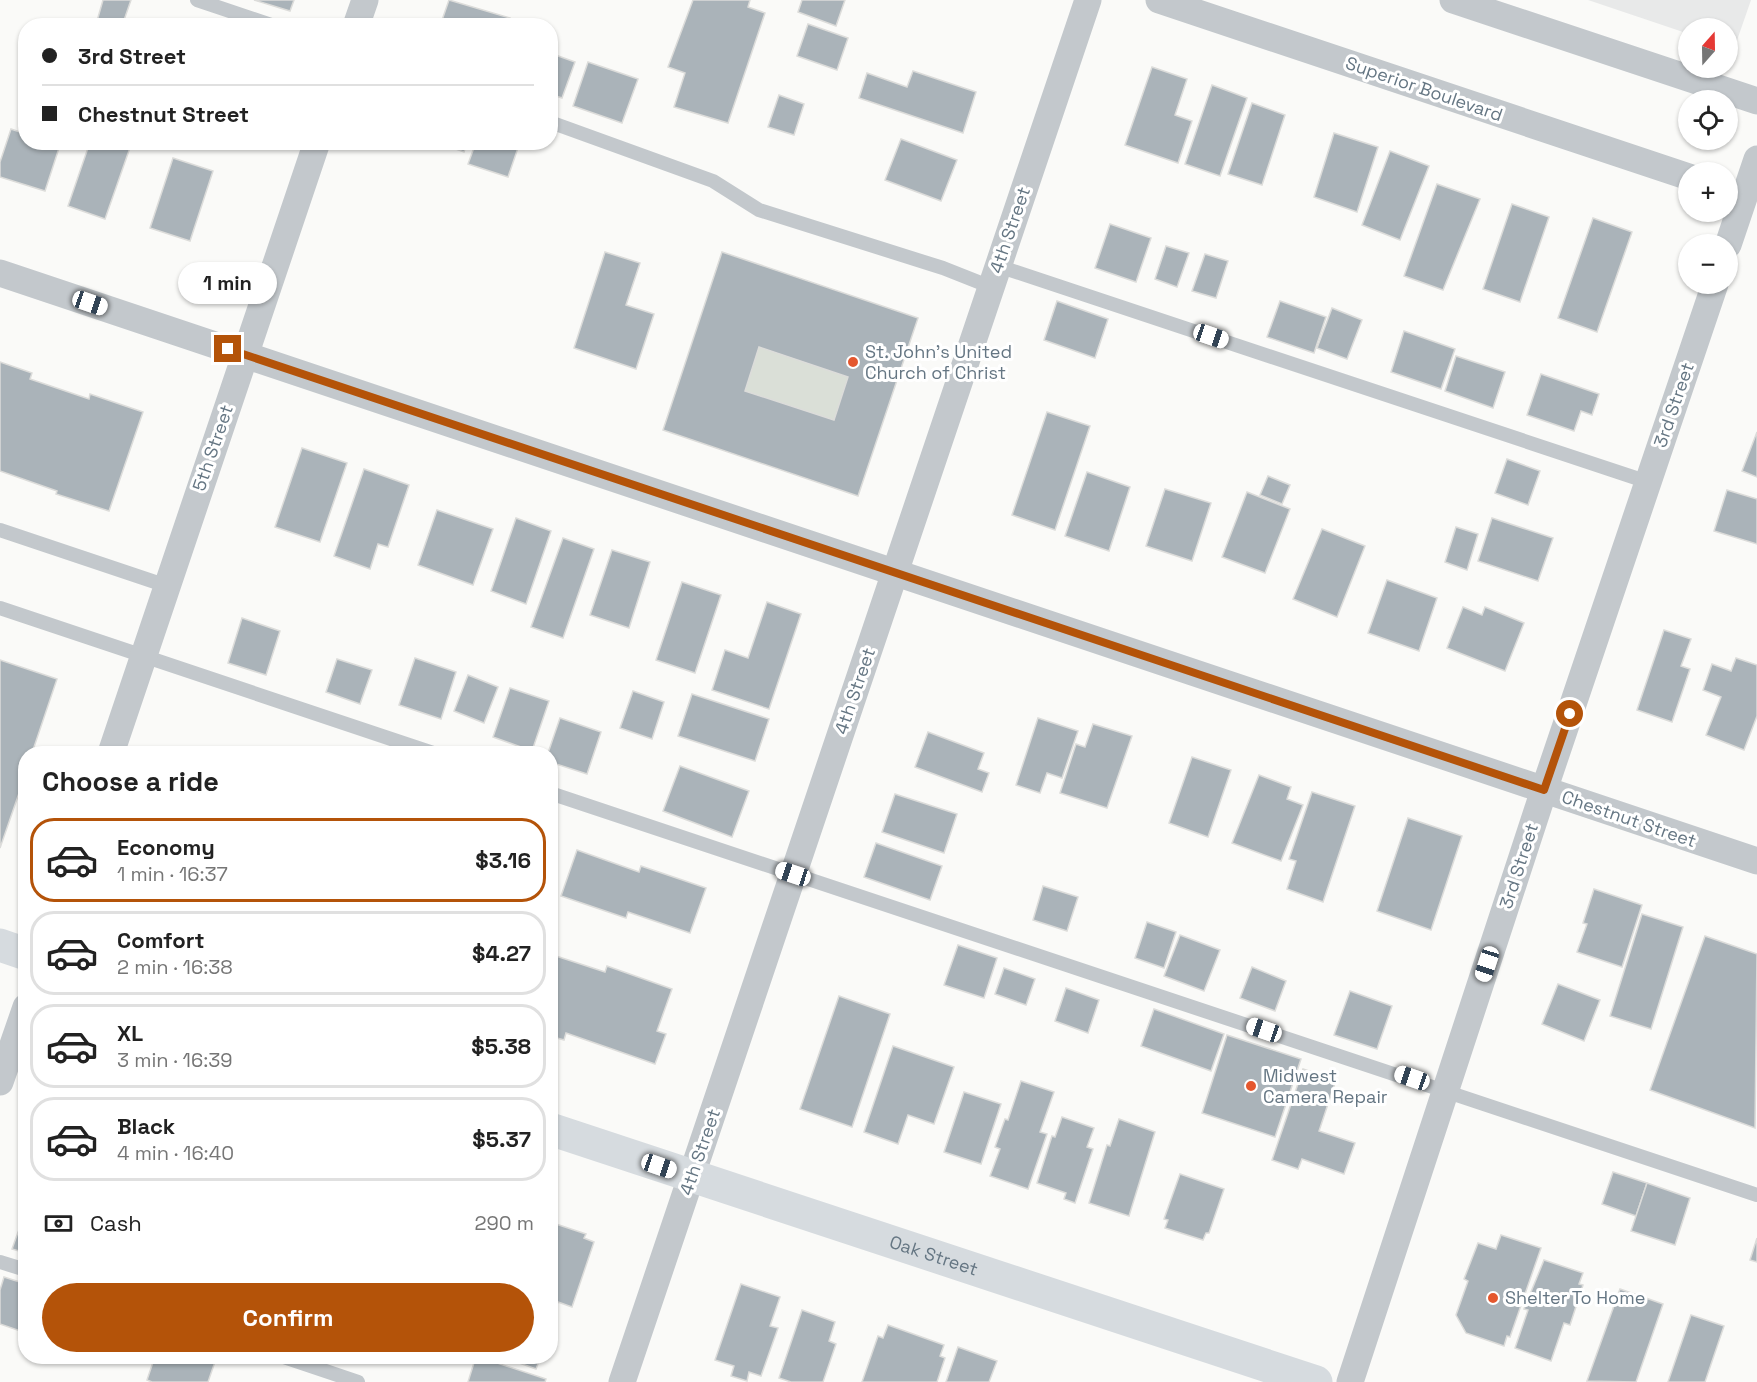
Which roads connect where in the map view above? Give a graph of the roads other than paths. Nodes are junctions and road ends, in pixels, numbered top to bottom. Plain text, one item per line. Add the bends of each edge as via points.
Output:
1 (197, 0) edge
2 (365, 0) edge
3 (1088, 0) edge
4 (1159, 0) edge
5 (1453, 0) edge
6 (250, 18) edge
7 (359, 18) edge
8 (1757, 101) edge
9 (558, 125) edge
10 (314, 150) edge
11 (1757, 159) edge
12 (1678, 173) edge
13 (1743, 196) edge
14 (1731, 234) edge
15 (0, 273) edge
16 (995, 276) junction
17 (1712, 294) edge
18 (244, 355) junction
19 (1648, 482) junction
20 (0, 530) edge
21 (895, 573) junction
22 (167, 586) junction
23 (0, 608) edge
24 (143, 656) junction
25 (113, 746) edge
26 (412, 746) edge
27 (1544, 790) junction
28 (558, 795) edge
29 (1757, 861) edge
30 (793, 874) junction
31 (0, 945) edge
32 (18, 951) edge
33 (18, 1030) edge
34 (0, 1082) edge
35 (1445, 1090) junction
36 (558, 1132) edge
37 (691, 1176) junction
38 (1757, 1195) edge
39 (0, 1262) edge
40 (18, 1268) edge
41 (305, 1364) edge
42 (358, 1382) edge
43 (622, 1382) edge
44 (1316, 1382) edge
45 (1350, 1382) edge

1 - 6 lane
2 - 7 street
3 - 16 street, 4th Street
4 - 12 street, Superior Boulevard
5 - 8 street
9 - 16 lane via 712,181 759,210 943,268
10 - 18 street, 5th Street
11 - 13 street
13 - 14 street
15 - 18 street, Chestnut Street
16 - 19 lane
16 - 21 street, 4th Street
17 - 19 street, 3rd Street
18 - 21 street, Chestnut Street
18 - 22 street, 5th Street
19 - 27 street, 3rd Street
20 - 22 lane
21 - 27 street, Chestnut Street
21 - 30 street, 4th Street
22 - 24 street, 5th Street
23 - 24 lane
24 - 25 street, 5th Street
24 - 26 lane
27 - 29 street, Chestnut Street
27 - 35 street, 3rd Street
28 - 30 lane
30 - 35 lane
30 - 37 street, 4th Street
31 - 32 street
33 - 34 street
35 - 38 lane
35 - 45 street, 3rd Street
36 - 37 street, Oak Street
37 - 43 street, 4th Street
37 - 44 street, Oak Street
39 - 40 lane
41 - 42 lane

